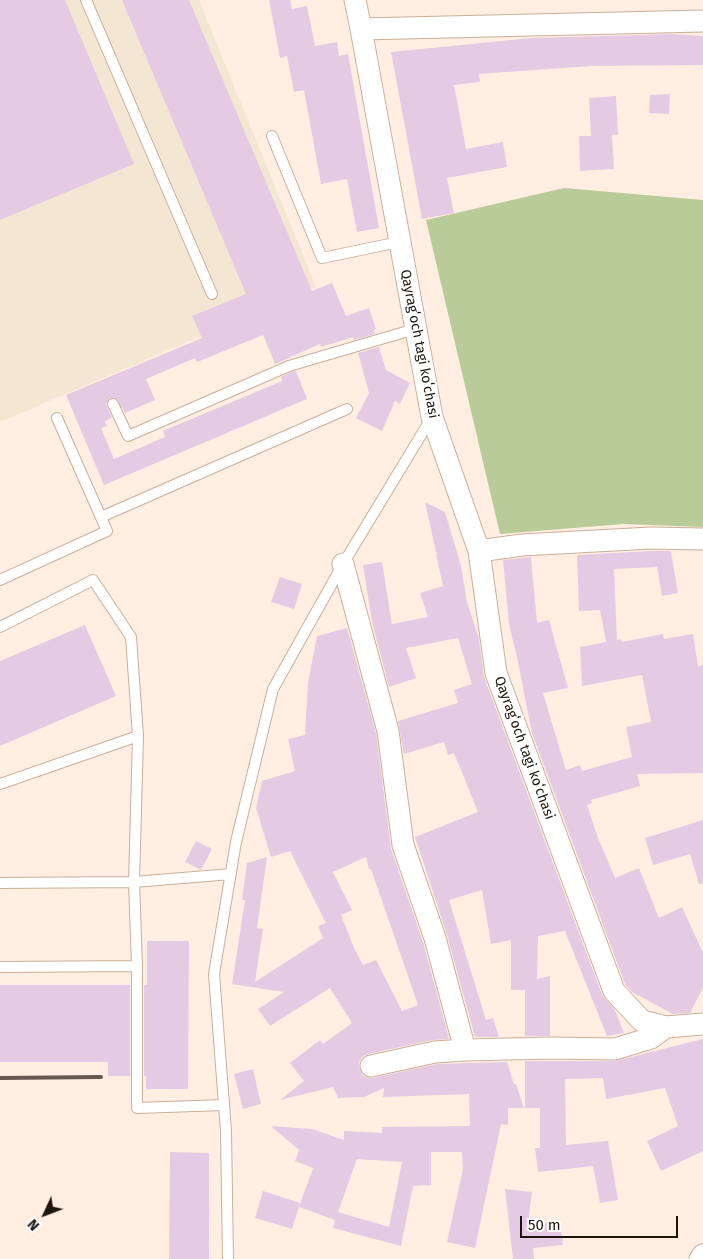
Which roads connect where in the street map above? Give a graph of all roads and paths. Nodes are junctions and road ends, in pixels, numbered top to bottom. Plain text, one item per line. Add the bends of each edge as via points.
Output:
1 (86, 0) edge
2 (355, 0) edge
3 (703, 21) edge
4 (361, 29) junction
5 (272, 136) dead end
6 (399, 242) junction
7 (212, 294) dead end
8 (415, 329) junction
9 (113, 404) dead end
10 (347, 409) dead end
11 (432, 417) junction
12 (57, 418) dead end
13 (101, 517) junction
14 (703, 540) edge
15 (479, 551) junction
16 (343, 564) junction
17 (0, 580) edge
18 (0, 627) edge
19 (138, 736) junction
20 (0, 784) edge
21 (231, 874) junction
22 (134, 882) junction
23 (0, 883) edge
24 (137, 966) junction
25 (0, 967) edge
26 (703, 1024) edge
27 (666, 1027) junction
28 (465, 1050) junction
29 (371, 1066) dead end
30 (224, 1105) junction
31 (703, 1255) edge
32 (228, 1259) edge
33 (700, 1259) edge

1 - 7 lane
2 - 4 street, Qayragʻoch tagi koʻchasi
3 - 4 street
4 - 6 street, Qayragʻoch tagi koʻchasi
5 - 6 lane via 322,258
6 - 8 street, Qayragʻoch tagi koʻchasi
8 - 9 lane via 289,366 128,436
8 - 11 street, Qayragʻoch tagi koʻchasi
10 - 13 lane
11 - 15 street, Qayragʻoch tagi koʻchasi
11 - 16 lane
12 - 13 lane
13 - 17 lane via 107,531
14 - 15 street via 642,538 522,545
15 - 27 street, Qayragʻoch tagi koʻchasi via 496,673 614,991 642,1021
16 - 21 lane via 273,689
16 - 28 street via 388,731 403,844 435,938
18 - 19 lane via 93,580 131,637
19 - 20 lane
19 - 22 lane
21 - 22 lane
21 - 30 lane via 214,974
22 - 23 lane
22 - 24 lane
24 - 25 lane
24 - 30 lane via 137,1108
26 - 27 street, Qayragʻoch tagi koʻchasi
27 - 28 street via 651,1038 615,1049
28 - 29 street via 435,1052
30 - 32 lane
31 - 33 street

